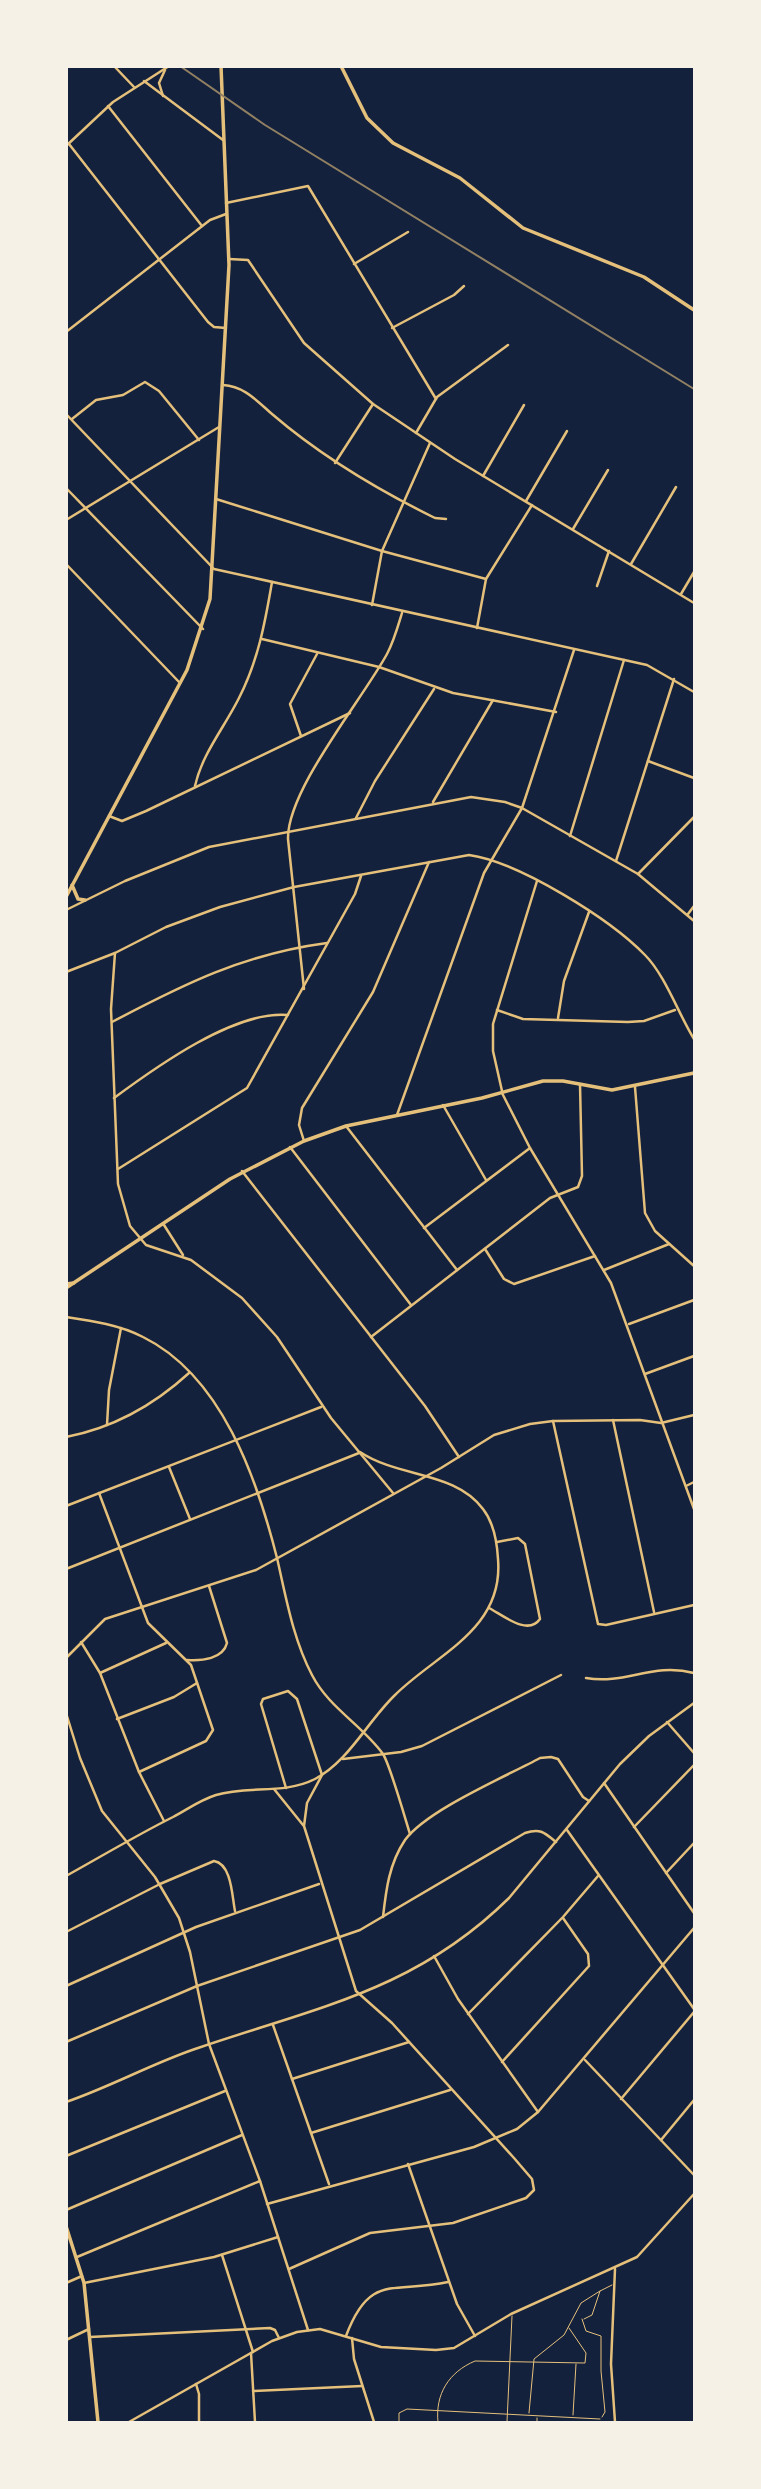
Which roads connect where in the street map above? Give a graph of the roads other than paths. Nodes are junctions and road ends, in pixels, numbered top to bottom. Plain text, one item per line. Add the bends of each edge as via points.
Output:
1 (114, 66) edge
2 (221, 66) edge
3 (341, 66) edge
4 (168, 67) edge
5 (144, 81) junction
6 (134, 87) junction
7 (165, 99) junction
8 (108, 106) junction
9 (223, 140) junction
10 (67, 144) edge
11 (226, 204) junction
12 (226, 214) junction
13 (202, 226) junction
14 (408, 232) dead end
15 (158, 259) junction
16 (229, 259) junction
17 (354, 264) junction
18 (464, 286) dead end
19 (695, 310) edge
20 (226, 328) junction
21 (392, 328) junction
22 (66, 332) edge
23 (508, 345) dead end
24 (223, 385) junction
25 (436, 399) junction
26 (373, 404) junction
27 (524, 405) dead end
28 (66, 414) edge
29 (72, 419) junction
30 (221, 426) junction
31 (568, 431) dead end
32 (416, 434) junction
33 (200, 440) junction
34 (430, 443) junction
35 (335, 463) junction
36 (608, 470) dead end
37 (483, 475) junction
38 (130, 481) junction
39 (676, 487) dead end
40 (66, 488) edge
41 (216, 499) junction
42 (526, 501) junction
43 (403, 503) junction
44 (532, 505) junction
45 (86, 508) junction
46 (446, 519) dead end
47 (66, 520) edge
48 (573, 529) junction
49 (382, 551) junction
50 (609, 551) junction
51 (66, 564) edge
52 (631, 564) junction
53 (214, 569) junction
54 (695, 572) edge
55 (486, 579) junction
56 (272, 582) junction
57 (597, 586) dead end
58 (681, 594) junction
59 (695, 603) edge
60 (372, 605) junction
61 (402, 613) junction
62 (203, 629) junction
63 (477, 629) junction
64 (262, 639) junction
65 (574, 650) junction
66 (317, 654) junction
67 (624, 660) junction
68 (379, 667) junction
69 (674, 679) junction
70 (180, 683) junction
71 (434, 688) junction
72 (695, 692) edge
73 (493, 700) junction
74 (556, 712) junction
75 (350, 713) junction
76 (301, 736) junction
77 (648, 761) junction
78 (695, 778) edge
79 (195, 786) junction
80 (433, 803) junction
81 (522, 808) junction
82 (109, 817) junction
83 (695, 817) edge
84 (356, 818) junction
85 (288, 830) junction
86 (570, 836) junction
87 (490, 858) junction
88 (616, 861) junction
89 (429, 862) junction
90 (638, 874) junction
91 (361, 876) junction
92 (537, 881) junction
93 (72, 885) junction
94 (293, 887) junction
95 (66, 897) edge
96 (85, 900) junction
97 (695, 906) edge
98 (66, 909) edge
99 (589, 912) junction
100 (688, 914) junction
101 (695, 921) edge
102 (328, 943) junction
103 (300, 947) junction
104 (115, 953) junction
105 (66, 972) edge
106 (304, 989) junction
107 (677, 1009) junction
108 (497, 1010) junction
109 (288, 1014) junction
110 (558, 1018) junction
111 (112, 1022) junction
112 (695, 1039) edge
113 (695, 1073) edge
114 (580, 1083) junction
115 (635, 1087) junction
116 (502, 1093) junction
117 (114, 1098) junction
118 (443, 1105) junction
119 (397, 1115) junction
120 (346, 1126) junction
121 (304, 1140) junction
122 (290, 1147) junction
123 (530, 1148) junction
124 (118, 1169) junction
125 (242, 1171) junction
126 (486, 1180) junction
127 (558, 1195) junction
128 (164, 1225) junction
129 (424, 1228) junction
130 (140, 1240) junction
131 (669, 1244) junction
132 (485, 1249) junction
133 (594, 1256) junction
134 (186, 1257) junction
135 (695, 1266) edge
136 (457, 1270) junction
137 (604, 1270) junction
138 (66, 1286) edge
139 (695, 1300) edge
140 (411, 1306) junction
141 (66, 1317) edge
142 (629, 1324) junction
143 (121, 1328) junction
144 (371, 1337) junction
145 (695, 1356) edge
146 (190, 1372) junction
147 (645, 1374) junction
148 (323, 1406) junction
149 (695, 1415) edge
150 (613, 1420) junction
151 (553, 1421) junction
152 (661, 1423) junction
153 (107, 1426) junction
154 (66, 1437) edge
155 (234, 1442) junction
156 (360, 1452) junction
157 (459, 1457) junction
158 (169, 1467) junction
159 (427, 1476) junction
160 (695, 1482) edge
161 (686, 1486) junction
162 (99, 1493) junction
163 (393, 1493) junction
164 (257, 1494) junction
165 (66, 1506) edge
166 (695, 1509) edge
167 (190, 1520) junction
168 (497, 1542) junction
169 (119, 1546) junction
170 (277, 1559) junction
171 (66, 1569) edge
172 (209, 1586) junction
173 (695, 1605) edge
174 (142, 1606) junction
175 (489, 1608) junction
176 (654, 1614) junction
177 (81, 1642) junction
178 (166, 1643) junction
179 (66, 1658) edge
180 (187, 1660) junction
181 (100, 1673) junction
182 (695, 1673) edge
183 (561, 1675) dead end
184 (586, 1678) dead end
185 (198, 1682) junction
186 (695, 1703) edge
187 (66, 1713) edge
188 (117, 1719) junction
189 (667, 1722) junction
190 (362, 1733) junction
191 (382, 1753) junction
192 (695, 1753) edge
193 (343, 1759) junction
194 (695, 1765) edge
195 (139, 1772) junction
196 (322, 1775) junction
197 (604, 1783) junction
198 (286, 1788) junction
199 (274, 1789) junction
200 (589, 1801) junction
201 (164, 1821) junction
202 (304, 1826) junction
203 (634, 1827) junction
204 (567, 1830) junction
205 (410, 1834) junction
206 (128, 1841) junction
207 (556, 1842) junction
208 (695, 1843) edge
209 (666, 1873) junction
210 (599, 1875) junction
211 (66, 1876) edge
212 (321, 1883) junction
213 (160, 1884) junction
214 (235, 1911) junction
215 (695, 1913) edge
216 (563, 1917) junction
217 (383, 1919) junction
218 (695, 1928) edge
219 (66, 1932) edge
220 (184, 1932) junction
221 (338, 1938) junction
222 (434, 1956) junction
223 (663, 1965) junction
224 (66, 1986) edge
225 (197, 1986) junction
226 (362, 1995) junction
227 (695, 2010) edge
228 (468, 2014) junction
229 (273, 2025) junction
230 (66, 2042) edge
231 (409, 2042) junction
232 (209, 2045) junction
233 (585, 2060) junction
234 (502, 2062) junction
235 (292, 2079) junction
236 (450, 2090) junction
237 (227, 2091) junction
238 (621, 2099) junction
239 (695, 2100) edge
240 (66, 2102) edge
241 (538, 2112) junction
242 (311, 2133) junction
243 (242, 2135) junction
244 (496, 2139) junction
245 (661, 2140) junction
246 (66, 2156) edge
247 (408, 2164) junction
248 (695, 2175) edge
249 (260, 2181) junction
250 (329, 2185) junction
251 (695, 2194) edge
252 (267, 2204) junction
253 (66, 2210) edge
254 (429, 2225) junction
255 (66, 2226) edge
256 (278, 2237) junction
257 (222, 2255) junction
258 (77, 2257) junction
259 (289, 2269) junction
260 (615, 2269) junction
261 (82, 2276) junction
262 (449, 2282) junction
263 (66, 2283) edge
264 (84, 2283) junction
265 (615, 2284) junction
266 (600, 2291) junction
267 (511, 2314) junction
268 (575, 2316) junction
269 (582, 2319) junction
270 (569, 2328) junction
271 (89, 2329) junction
272 (246, 2329) junction
273 (308, 2330) junction
274 (346, 2336) junction
275 (475, 2336) junction
276 (90, 2337) junction
277 (279, 2338) junction
278 (352, 2338) junction
279 (66, 2340) edge
280 (252, 2352) junction
281 (511, 2360) junction
282 (532, 2362) junction
283 (576, 2364) junction
284 (195, 2383) junction
285 (362, 2386) junction
286 (253, 2391) junction
287 (438, 2409) junction
288 (507, 2413) junction
289 (529, 2415) junction
290 (537, 2415) junction
291 (562, 2417) junction
292 (573, 2417) junction
293 (600, 2419) junction
294 (98, 2423) edge
295 (129, 2423) edge
296 (200, 2423) edge
297 (255, 2423) edge
298 (374, 2423) edge
299 (399, 2423) edge
300 (438, 2423) edge
301 (507, 2423) edge
302 (537, 2423) edge
303 (562, 2423) edge
304 (600, 2423) edge
305 (615, 2423) edge

1 - 6 street
2 - 9 main road
3 - 19 main road via 367,118 393,143 460,178 523,228 644,277
4 - 5 street
4 - 7 street via 159,85
5 - 6 street
5 - 7 street
6 - 8 street
7 - 9 street
8 - 10 street
8 - 13 street
9 - 11 main road
10 - 15 street
11 - 12 main road
11 - 17 street via 308,186
12 - 13 street
12 - 16 main road
13 - 15 street
14 - 17 street
15 - 20 street via 209,324
15 - 22 street
16 - 20 main road
16 - 26 street via 248,260 304,343
17 - 21 street
18 - 21 street
20 - 24 main road
21 - 25 street
23 - 25 street
24 - 30 main road
24 - 35 street via 242,389
25 - 32 street
26 - 32 street
26 - 35 street
27 - 37 street
28 - 29 street
29 - 33 street via 96,400 123,395 148,382
29 - 38 street
30 - 33 street
30 - 41 main road
31 - 42 street
32 - 34 street
33 - 38 street
34 - 37 street
34 - 43 street
35 - 43 street
36 - 48 street
37 - 42 street
38 - 45 street
38 - 53 street
39 - 52 street
40 - 45 street
41 - 49 street
41 - 53 main road
42 - 44 street
43 - 46 street via 435,519
43 - 49 street
44 - 48 street
44 - 55 street
45 - 47 street
45 - 62 street
48 - 50 street
49 - 55 street
49 - 60 street
50 - 52 street
50 - 57 street
51 - 70 street
52 - 58 street
53 - 56 street
53 - 62 main road
54 - 58 street
55 - 63 street
56 - 60 street
56 - 64 street
58 - 59 street
60 - 61 street
61 - 63 street
61 - 68 street
62 - 70 main road
63 - 65 street
64 - 66 street
64 - 79 street via 252,670 202,762
65 - 67 street
65 - 74 street
66 - 68 street
66 - 76 street via 290,704
67 - 69 street
67 - 86 street
68 - 71 street
68 - 75 street
69 - 72 street
69 - 77 street
70 - 82 main road
71 - 73 street
71 - 84 street
73 - 74 street
73 - 80 street
74 - 81 street
75 - 76 street
75 - 85 street via 296,804
76 - 79 street
77 - 78 street
77 - 88 street
79 - 82 street via 122,821
80 - 81 street via 471,797
80 - 84 street
81 - 86 street
81 - 87 street
82 - 93 main road
83 - 90 street
84 - 85 street
85 - 94 street
85 - 96 street via 209,847
86 - 88 street
87 - 89 street via 469,855
87 - 92 street
87 - 119 street
88 - 90 street
89 - 91 street
89 - 121 street via 373,992 302,1108 299,1125
90 - 100 street
91 - 94 street
91 - 102 street
92 - 99 street
92 - 108 street
93 - 95 main road
93 - 96 main road via 78,899
94 - 103 street
94 - 104 street via 190,917
96 - 98 street
97 - 100 street
99 - 107 street via 647,956
99 - 110 street via 564,981
100 - 101 street
102 - 103 street
102 - 106 street
103 - 106 street
103 - 111 street via 186,982
104 - 105 street
104 - 111 street
106 - 109 street
107 - 110 street via 644,1021
107 - 112 street
108 - 110 street via 523,1019
108 - 116 street via 492,1035
109 - 117 street via 259,1017 202,1041
109 - 124 street via 241,1093
111 - 117 street
113 - 115 main road
114 - 115 main road via 612,1090
114 - 116 main road via 542,1081
114 - 127 street via 582,1176 578,1187
115 - 131 street via 642,1202 648,1221
116 - 118 main road
116 - 123 street
117 - 124 street
118 - 119 main road
118 - 126 street
119 - 120 main road
120 - 121 main road
120 - 129 street
121 - 122 main road
122 - 125 main road
122 - 140 street
123 - 126 street
123 - 127 street
124 - 130 street via 121,1201
125 - 128 main road
125 - 144 street
126 - 129 street
127 - 132 street
127 - 133 street
128 - 130 main road
128 - 134 street
129 - 136 street
130 - 134 street
130 - 138 main road
131 - 135 street
131 - 137 street
132 - 133 street via 504,1279 514,1284
132 - 136 street
133 - 137 street
134 - 148 street via 225,1283 264,1321
136 - 140 street
137 - 142 street
139 - 142 street
140 - 144 street
141 - 143 street
142 - 147 street
143 - 146 street via 159,1345
143 - 153 street
144 - 157 street
145 - 147 street
146 - 153 street via 150,1404
146 - 155 street
147 - 152 street
148 - 155 street
148 - 156 street
149 - 152 street
150 - 151 street
150 - 152 street
150 - 176 street
151 - 157 street via 509,1429
151 - 176 street via 598,1624
152 - 161 street
153 - 154 street
155 - 158 street
155 - 164 street
156 - 159 street via 391,1469
156 - 163 street
156 - 164 street
157 - 159 street
158 - 162 street
158 - 167 street
159 - 163 street
159 - 168 street via 458,1488 478,1503
160 - 161 street
161 - 166 street
162 - 165 street
162 - 169 street
163 - 170 street
164 - 167 street
164 - 170 street
167 - 169 street
168 - 175 street via 497,1586
168 - 175 street via 518,1538 525,1544 540,1619 523,1626
169 - 171 street
169 - 174 street
170 - 172 street
170 - 190 street via 312,1676 327,1699
172 - 174 street
172 - 180 street via 226,1649 218,1656
173 - 176 street
174 - 177 street via 105,1619
174 - 178 street via 153,1631
175 - 190 street via 458,1647 403,1687
177 - 179 street
177 - 181 street
178 - 180 street
178 - 181 street
180 - 185 street
181 - 188 street
182 - 184 street via 662,1669 612,1680
183 - 191 street via 422,1746
185 - 188 street via 174,1697
185 - 195 street via 213,1730 211,1737
186 - 189 street
187 - 206 street via 94,1796
188 - 195 street
189 - 192 street
189 - 197 street
190 - 191 street
190 - 193 street
191 - 193 street
191 - 205 street
193 - 196 street
194 - 203 street
195 - 201 street
196 - 198 street
196 - 198 street via 295,1694 288,1691 263,1699 261,1711
196 - 202 street via 307,1803
197 - 200 street
197 - 203 street
198 - 199 street
199 - 201 street via 219,1794
199 - 202 street
200 - 204 street
200 - 205 street via 558,1759 540,1758
201 - 206 street
202 - 212 street
203 - 209 street
204 - 207 street
204 - 210 street
205 - 217 street via 387,1880
206 - 211 street
206 - 213 street
207 - 217 street via 543,1831 525,1833
207 - 222 street via 487,1919
208 - 209 street
209 - 215 street
210 - 216 street
210 - 223 street
212 - 214 street
212 - 221 street
213 - 214 street via 219,1861 228,1874
213 - 219 street
213 - 220 street
214 - 220 street
216 - 228 street
216 - 234 street via 588,1954 589,1966
217 - 221 street
218 - 223 street
220 - 224 street
220 - 225 street
221 - 225 street
221 - 226 street via 356,1991
222 - 226 street
222 - 228 street
223 - 227 street
223 - 233 street
225 - 230 street
225 - 232 street
226 - 229 street
226 - 231 street
227 - 238 street
228 - 234 street
229 - 232 street
229 - 235 street
231 - 235 street
231 - 236 street
232 - 237 street
232 - 240 street
233 - 238 street
233 - 241 street
234 - 241 street
235 - 242 street
236 - 242 street
236 - 244 street
237 - 243 street
237 - 246 street
238 - 245 street
239 - 245 street
241 - 244 street
242 - 250 street
243 - 249 street
243 - 253 street
244 - 247 street
244 - 254 street via 532,2179 533,2193 473,2217
245 - 248 street
247 - 250 street
247 - 254 street
249 - 252 street
249 - 258 street
250 - 252 street
251 - 260 street via 642,2254
252 - 256 street
254 - 259 street via 370,2233
254 - 262 street
255 - 258 main road
256 - 257 street
256 - 259 street
257 - 264 street
257 - 272 street
258 - 261 main road
259 - 273 street
260 - 265 street
260 - 267 street
261 - 263 street
261 - 264 main road
262 - 274 street via 372,2294 358,2309
262 - 275 street
264 - 271 main road
265 - 266 lane
265 - 305 street via 611,2375
266 - 268 lane via 581,2303
266 - 269 lane via 593,2315
267 - 275 street
267 - 281 lane
268 - 269 lane
268 - 270 lane
269 - 293 lane via 586,2331 601,2336 606,2412
270 - 282 lane
270 - 283 lane via 586,2355 585,2363
271 - 276 main road
271 - 279 street
272 - 276 street
272 - 277 street via 272,2328
272 - 280 street
273 - 274 street
273 - 277 street
274 - 278 street
275 - 278 street via 454,2348 436,2350 381,2347
276 - 294 main road
277 - 280 street
278 - 285 street
280 - 284 street
280 - 286 street
281 - 282 lane
281 - 287 lane via 482,2359 460,2369 441,2393
281 - 288 lane
282 - 283 lane
282 - 289 lane
283 - 292 lane
284 - 295 street
284 - 296 street
285 - 286 street
285 - 298 street
286 - 297 street
287 - 288 lane
287 - 299 lane via 400,2411
287 - 300 lane
288 - 289 lane
288 - 301 lane
289 - 290 lane
290 - 291 lane
290 - 302 lane
291 - 292 lane
291 - 303 lane
292 - 293 lane
293 - 304 lane

